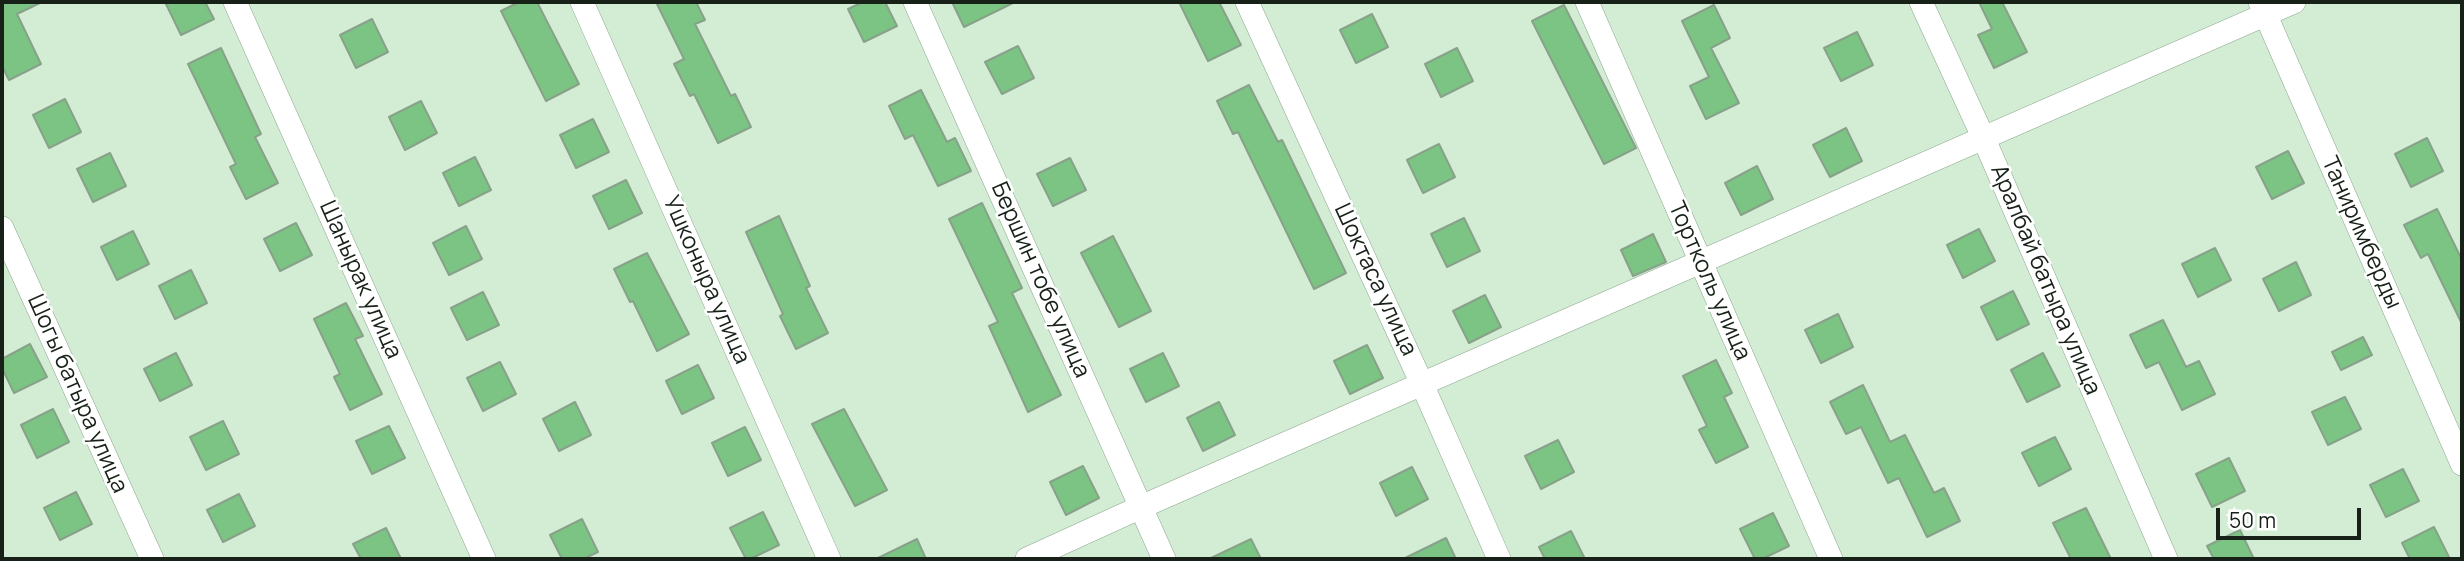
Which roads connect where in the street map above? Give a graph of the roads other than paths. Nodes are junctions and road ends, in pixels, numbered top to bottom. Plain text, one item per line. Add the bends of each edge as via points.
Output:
1 (236, 2) edge
2 (582, 2) edge
3 (915, 2) edge
4 (1247, 2) edge
5 (1587, 2) edge
6 (1920, 2) edge
7 (2294, 2) edge
8 (2263, 8) edge
9 (1984, 139) junction
10 (2, 228) edge
11 (1701, 263) junction
12 (1422, 384) junction
13 (2462, 464) edge
14 (1141, 507) junction
15 (152, 559) edge
16 (484, 559) edge
17 (829, 559) edge
18 (1027, 559) edge
19 (1164, 559) edge
20 (1499, 559) edge
21 (1831, 559) edge
22 (2166, 559) edge

1 - 16 street, Шанырак улица
2 - 17 street, Ушконыра улица
3 - 14 street, Бершин тобе улица
4 - 12 street, Шоктаса улица
5 - 11 street, Тортколь улица
6 - 9 street, Аралбай батыра улица
7 - 8 street
8 - 9 street
8 - 13 street, Таниримберды
9 - 11 street
9 - 22 street, Аралбай батыра улица
10 - 15 street, Шогы батыра улица
11 - 12 street
11 - 21 street, Тортколь улица
12 - 14 street
12 - 20 street, Шоктаса улица
14 - 18 street
14 - 19 street, Бершин тобе улица

